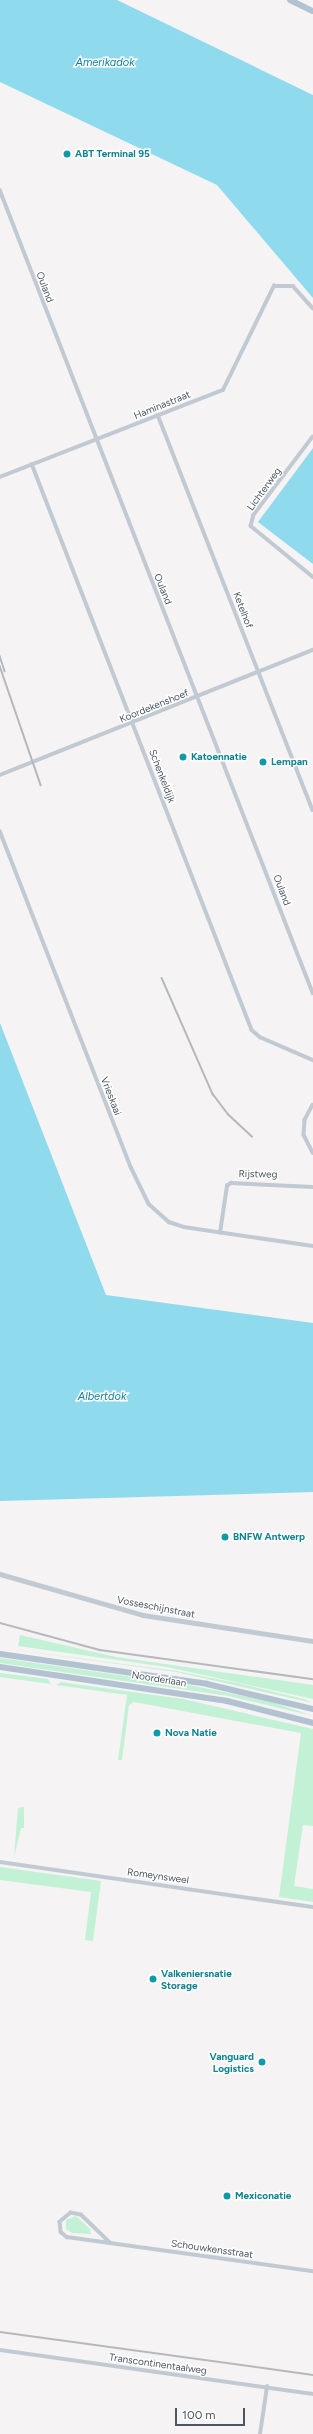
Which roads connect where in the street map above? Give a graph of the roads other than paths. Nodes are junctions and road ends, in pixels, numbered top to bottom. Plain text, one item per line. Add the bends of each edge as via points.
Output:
1 (290, 0) edge
2 (313, 11) edge
3 (0, 190) edge
4 (313, 308) edge
5 (158, 415) junction
6 (313, 437) edge
7 (97, 440) junction
8 (32, 464) junction
9 (0, 477) edge
10 (313, 577) edge
11 (313, 650) edge
12 (259, 673) junction
13 (198, 697) junction
14 (133, 723) junction
15 (0, 775) edge
16 (313, 810) edge
17 (0, 831) edge
18 (313, 993) edge
19 (313, 1060) edge
20 (313, 1105) edge
21 (313, 1153) edge
22 (313, 1187) edge
23 (220, 1233) junction
24 (313, 1246) edge
25 (0, 1574) edge
26 (313, 1641) edge
27 (0, 1654) edge
28 (0, 1667) edge
29 (313, 1709) edge
30 (313, 1723) edge
31 (0, 1862) edge
32 (313, 1907) edge
33 (110, 2243) junction
34 (313, 2271) edge
35 (0, 2350) edge
36 (267, 2388) junction
37 (313, 2394) edge
38 (260, 2434) edge

1 - 2 main road
3 - 7 street, Ouland
4 - 5 street, Haminastraat via 293,286 274,286 223,390
5 - 7 street, Haminastraat
5 - 12 street, Ketelhof
6 - 10 street, Lichterweg via 254,515 251,526
7 - 8 street, Haminastraat
7 - 13 street, Ouland
8 - 9 street, Haminastraat
8 - 14 street, Schenkeldijk
11 - 12 street, Koordekenshoef
12 - 13 street, Koordekenshoef
12 - 16 street, Ketelhof
13 - 14 street, Koordekenshoef
13 - 18 street, Ouland
14 - 15 street, Koordekenshoef
14 - 19 street, Schenkeldijk via 252,1030 260,1037
17 - 23 street, Vrieskaai via 141,1192 170,1222
20 - 21 street via 304,1120 304,1135
22 - 23 street, Rijstweg via 231,1183 227,1186
23 - 24 street, Vrieskaai
25 - 26 street, Vosseschijnstraat via 143,1615
27 - 29 main road, Noorderlaan via 207,1684
28 - 30 main road, Noorderlaan via 227,1700
31 - 32 street, Romeynsweel
33 - 33 street, Schouwkensstraat via 81,2215 71,2213 60,2222 61,2232 67,2237
33 - 34 street, Schouwkensstraat
35 - 36 street, Transcontinentaalweg
36 - 37 street, Transcontinentaalweg
36 - 38 street

